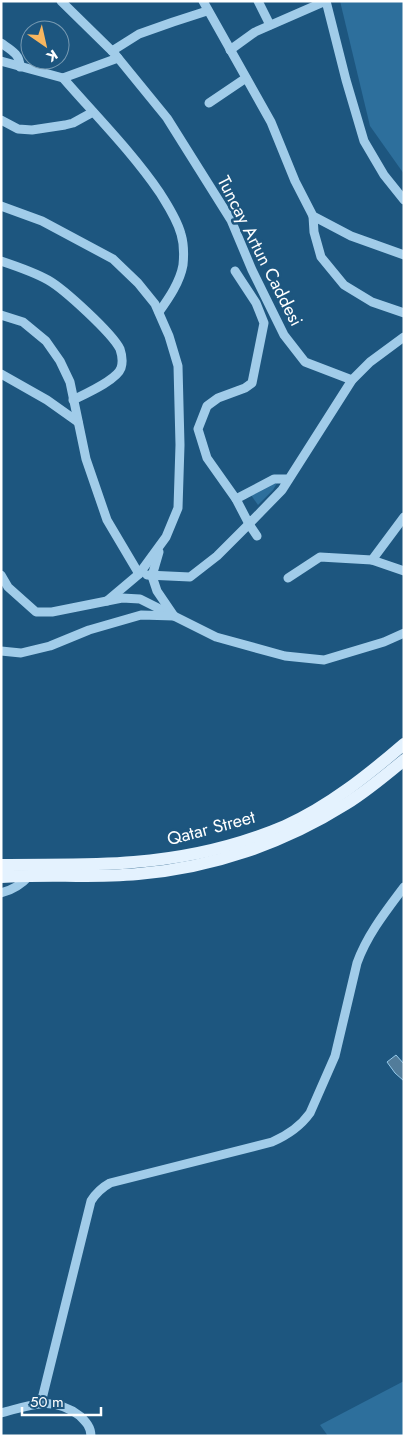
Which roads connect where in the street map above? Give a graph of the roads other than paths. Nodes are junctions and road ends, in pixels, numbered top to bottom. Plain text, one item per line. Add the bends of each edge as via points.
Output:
1 (61, 1) edge
2 (203, 1) edge
3 (258, 1) edge
4 (326, 1) edge
5 (207, 11) junction
6 (270, 25) junction
7 (1, 43) edge
8 (230, 50) junction
9 (115, 54) junction
10 (1, 61) edge
11 (20, 67) joint
12 (32, 70) edge
13 (63, 78) junction
14 (246, 78) junction
15 (209, 103) dead end
16 (93, 112) junction
17 (1, 120) edge
18 (404, 200) edge
19 (1, 206) edge
20 (313, 216) junction
21 (404, 255) edge
22 (1, 261) edge
23 (235, 271) dead end
24 (159, 312) junction
25 (273, 312) junction
26 (404, 313) edge
27 (1, 315) edge
28 (262, 317) junction
29 (404, 337) edge
30 (1, 374) edge
31 (352, 380) junction
32 (73, 400) junction
33 (78, 422) junction
34 (289, 479) junction
35 (236, 500) junction
36 (404, 516) edge
37 (249, 524) junction
38 (166, 536) junction
39 (257, 536) dead end
40 (372, 560) junction
41 (404, 571) edge
42 (139, 574) junction
43 (1, 575) edge
44 (152, 576) junction
45 (288, 578) dead end
46 (107, 601) junction
47 (174, 616) junction
48 (404, 633) edge
49 (1, 651) edge
50 (404, 744) edge
51 (404, 760) edge
52 (1, 865) edge
53 (30, 875) junction
54 (1, 877) edge
55 (404, 887) edge
56 (1, 892) edge
57 (41, 1403) junction
58 (1, 1413) edge
59 (91, 1436) edge

1 - 9 street, Tuncay Artun Caddesi
2 - 5 street
3 - 6 street
4 - 6 street
4 - 18 street via 364,141 384,175
5 - 8 street
5 - 9 street via 138,34
6 - 8 street
7 - 11 street via 16,54
8 - 14 street
9 - 13 street
9 - 25 street, Tuncay Artun Caddesi via 167,118 231,220
10 - 11 street
12 - 13 street
13 - 16 street
14 - 15 street
14 - 20 street via 271,122
16 - 17 street via 64,126 32,130 18,129
16 - 24 street via 146,174 175,218 181,234 184,254 181,274
19 - 24 street via 42,221 113,259 138,283
20 - 21 street via 351,236
20 - 26 street via 321,257 344,285 372,302
22 - 32 street via 48,280 72,298 119,348 122,357 120,370 107,382
23 - 28 street
24 - 38 street via 178,366 178,508
25 - 28 street
25 - 31 street, Tuncay Artun Caddesi via 284,335 305,362
27 - 32 street via 23,322 46,341 70,382
28 - 35 street via 264,323 252,383 207,406 198,429 207,458
29 - 31 street
30 - 33 street
31 - 34 street
32 - 33 street
33 - 42 street via 86,459 107,520
34 - 35 street via 274,479
34 - 37 street
35 - 37 street
36 - 40 street
37 - 39 street
37 - 44 street via 190,577
38 - 42 street
38 - 44 street
40 - 41 street
40 - 45 street via 320,557
42 - 44 street
42 - 46 street
43 - 46 street via 8,587 36,612
44 - 47 street via 157,591
46 - 47 street via 140,598
47 - 48 street via 216,637 285,656 324,660
47 - 49 street via 141,615 89,630 50,646 21,653
50 - 52 main road, Qatar Street via 357,783 324,805 286,825 249,839 151,861
51 - 53 main road, Qatar Street via 327,815 237,855 138,874
53 - 54 main road, Qatar Street
53 - 56 street via 21,884
55 - 57 street via 362,950 335,1056 304,1121 272,1142 110,1183 95,1194
57 - 58 street
57 - 59 street via 54,1403 72,1410 86,1423

